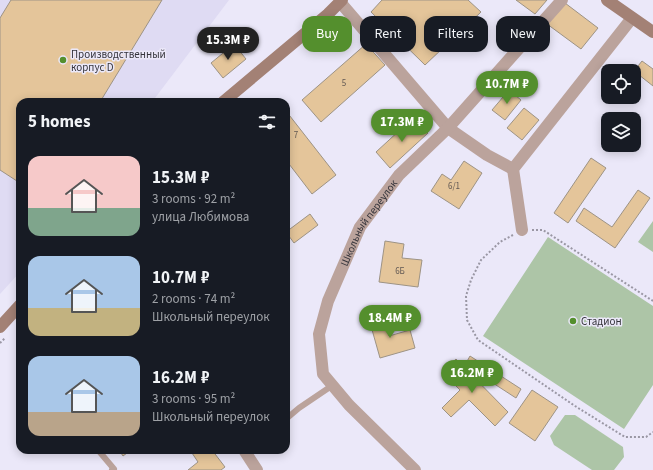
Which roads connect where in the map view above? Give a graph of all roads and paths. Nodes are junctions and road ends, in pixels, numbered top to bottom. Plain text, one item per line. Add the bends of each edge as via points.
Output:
1 (562, 0) edge
2 (607, 0) edge
3 (341, 1) edge
4 (632, 18) junction
5 (653, 32) edge
6 (228, 98) edge
7 (448, 128) junction
8 (513, 169) junction
9 (522, 230) junction
10 (653, 301) edge
11 (16, 310) edge
12 (0, 328) edge
13 (333, 386) junction
14 (290, 416) edge
15 (653, 432) edge
16 (101, 454) edge
17 (249, 454) edge
18 (112, 470) edge
19 (257, 470) edge
20 (415, 470) edge

1 - 7 street, Школьный переулок
2 - 4 main road
3 - 6 main road
3 - 7 street
4 - 5 main road
4 - 8 street
7 - 8 street via 487,155
7 - 13 street, Школьный переулок via 400,175 360,227 328,301 318,334 323,374
8 - 9 street
9 - 10 path via 543,230
9 - 15 path via 500,242 481,260 471,280 466,296 467,320 478,340 625,437 646,437
11 - 12 main road
13 - 14 lane
13 - 20 street, Школьный переулок
16 - 18 lane via 114,469
17 - 19 street

